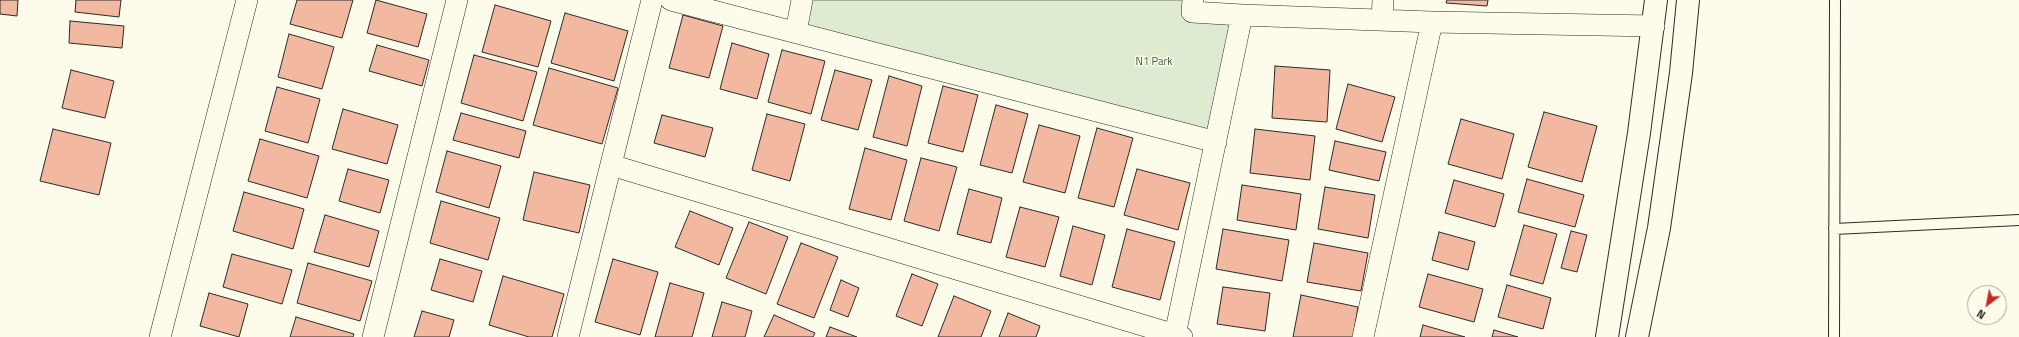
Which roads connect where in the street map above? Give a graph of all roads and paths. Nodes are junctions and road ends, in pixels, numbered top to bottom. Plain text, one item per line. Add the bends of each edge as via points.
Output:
1 (247, 0) edge
2 (457, 0) edge
3 (652, 0) edge
4 (671, 0) edge
5 (802, 0) edge
6 (1193, 0) edge
7 (1656, 0) edge
8 (1688, 0) edge
9 (1835, 0) edge
10 (1383, 10) edge
11 (1242, 15) junction
12 (1432, 22) junction
13 (1654, 26) junction
14 (796, 32) junction
15 (1216, 142) junction
16 (611, 165) junction
17 (2019, 220) edge
18 (1834, 229) junction
19 (1179, 336) edge
20 (160, 337) edge
21 (373, 337) edge
22 (568, 337) edge
23 (1363, 337) edge
24 (1607, 337) edge
25 (1637, 337) edge
26 (1834, 337) edge

1 - 20 street
2 - 21 street
3 - 16 street
4 - 14 street
5 - 14 street
6 - 11 street via 1192,12
7 - 13 street
8 - 25 street via 1681,73 1659,228
9 - 18 lane
10 - 11 street
10 - 12 street
11 - 15 street
12 - 13 street
12 - 23 street
13 - 24 street
14 - 15 street
15 - 19 street
16 - 19 street
16 - 22 street
17 - 18 lane
18 - 26 lane

